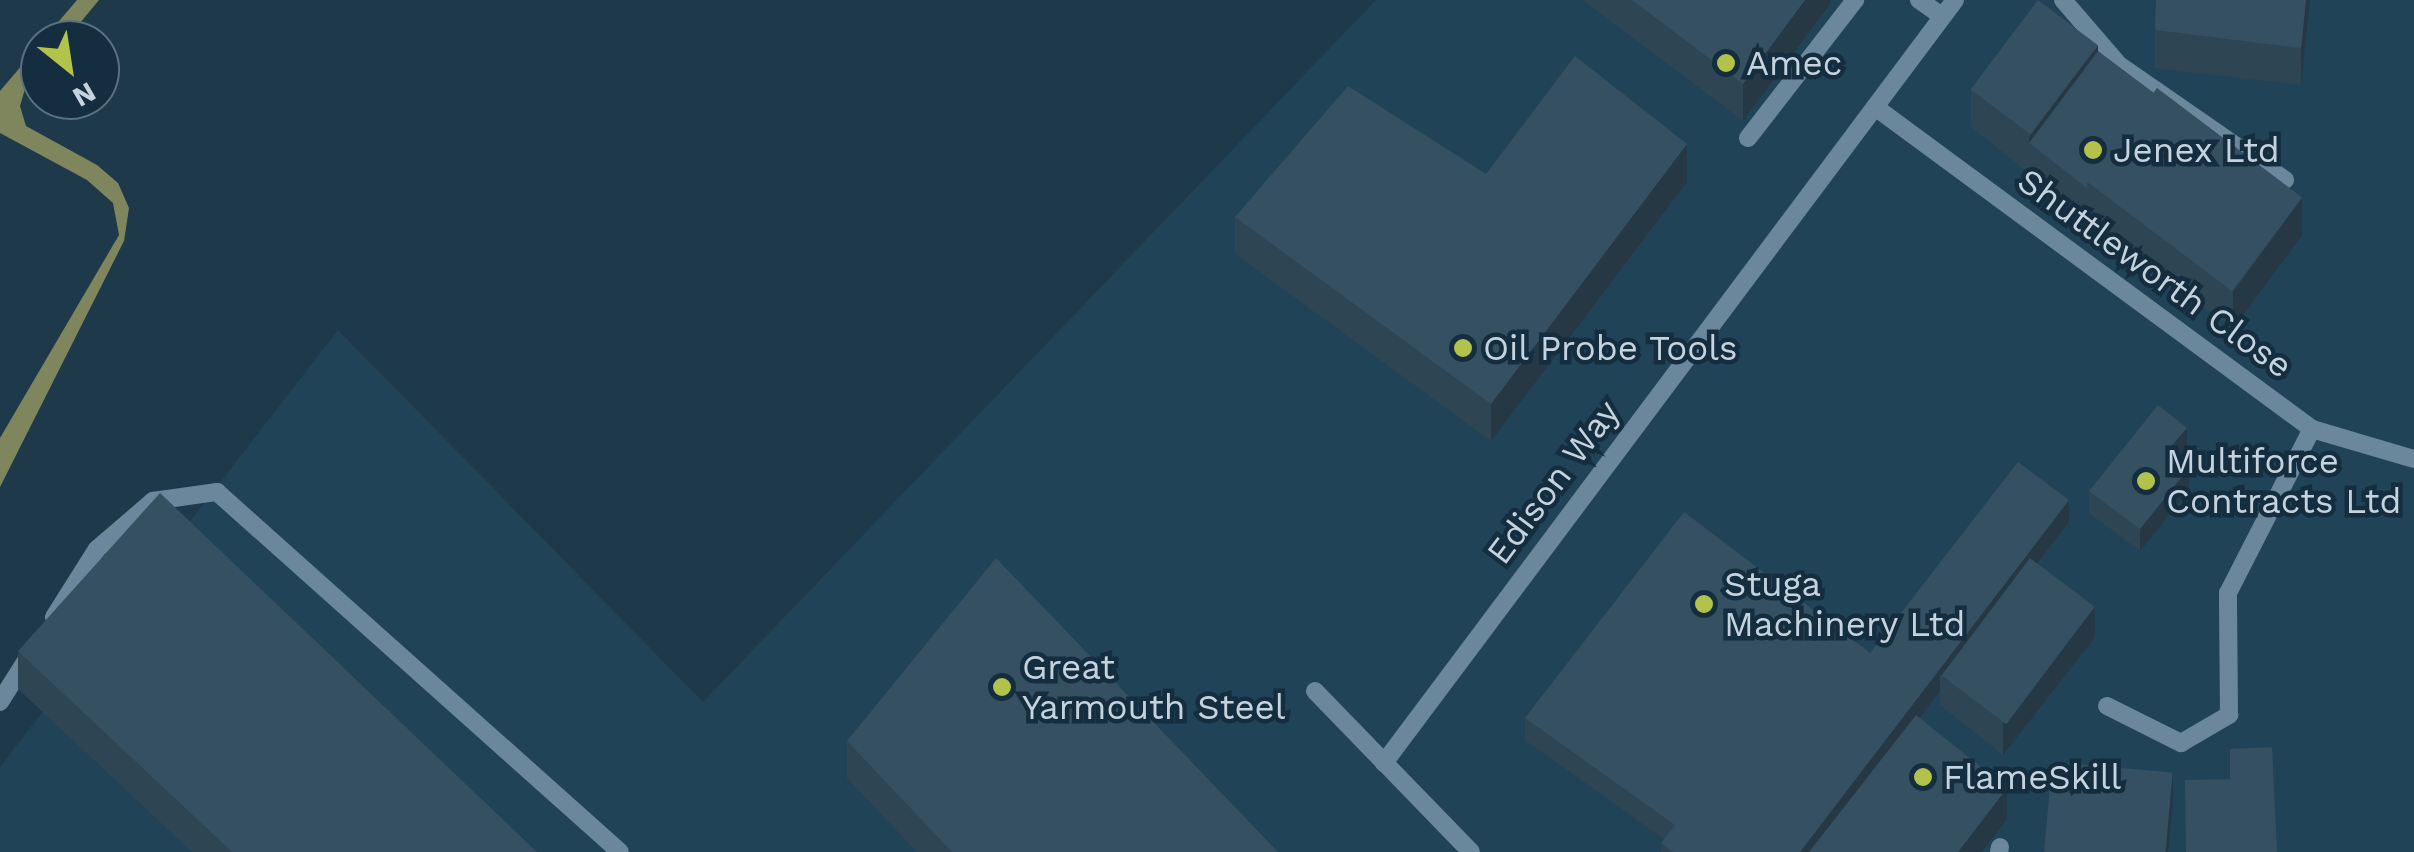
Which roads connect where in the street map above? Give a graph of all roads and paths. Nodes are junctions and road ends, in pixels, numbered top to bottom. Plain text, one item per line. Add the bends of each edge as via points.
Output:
1 (1855, 0) edge
2 (1919, 0) edge
3 (1956, 0) edge
4 (2064, 0) edge
5 (1942, 16) junction
6 (1875, 106) junction
7 (1748, 138) dead end
8 (2285, 180) edge
9 (2312, 430) junction
10 (2414, 458) edge
11 (1315, 691) dead end
12 (0, 702) edge
13 (2107, 706) dead end
14 (1384, 763) junction
15 (620, 852) edge
16 (1471, 852) edge

1 - 7 street
2 - 5 street
3 - 5 street, Edison Way
4 - 8 street via 2118,64
5 - 6 street, Edison Way
6 - 9 street, Shuttleworth Close
6 - 14 street, Edison Way
9 - 10 street, Shuttleworth Close
9 - 13 street via 2228,593 2229,716 2181,743
11 - 14 street
12 - 15 street via 97,549 153,501 217,492
14 - 16 street

